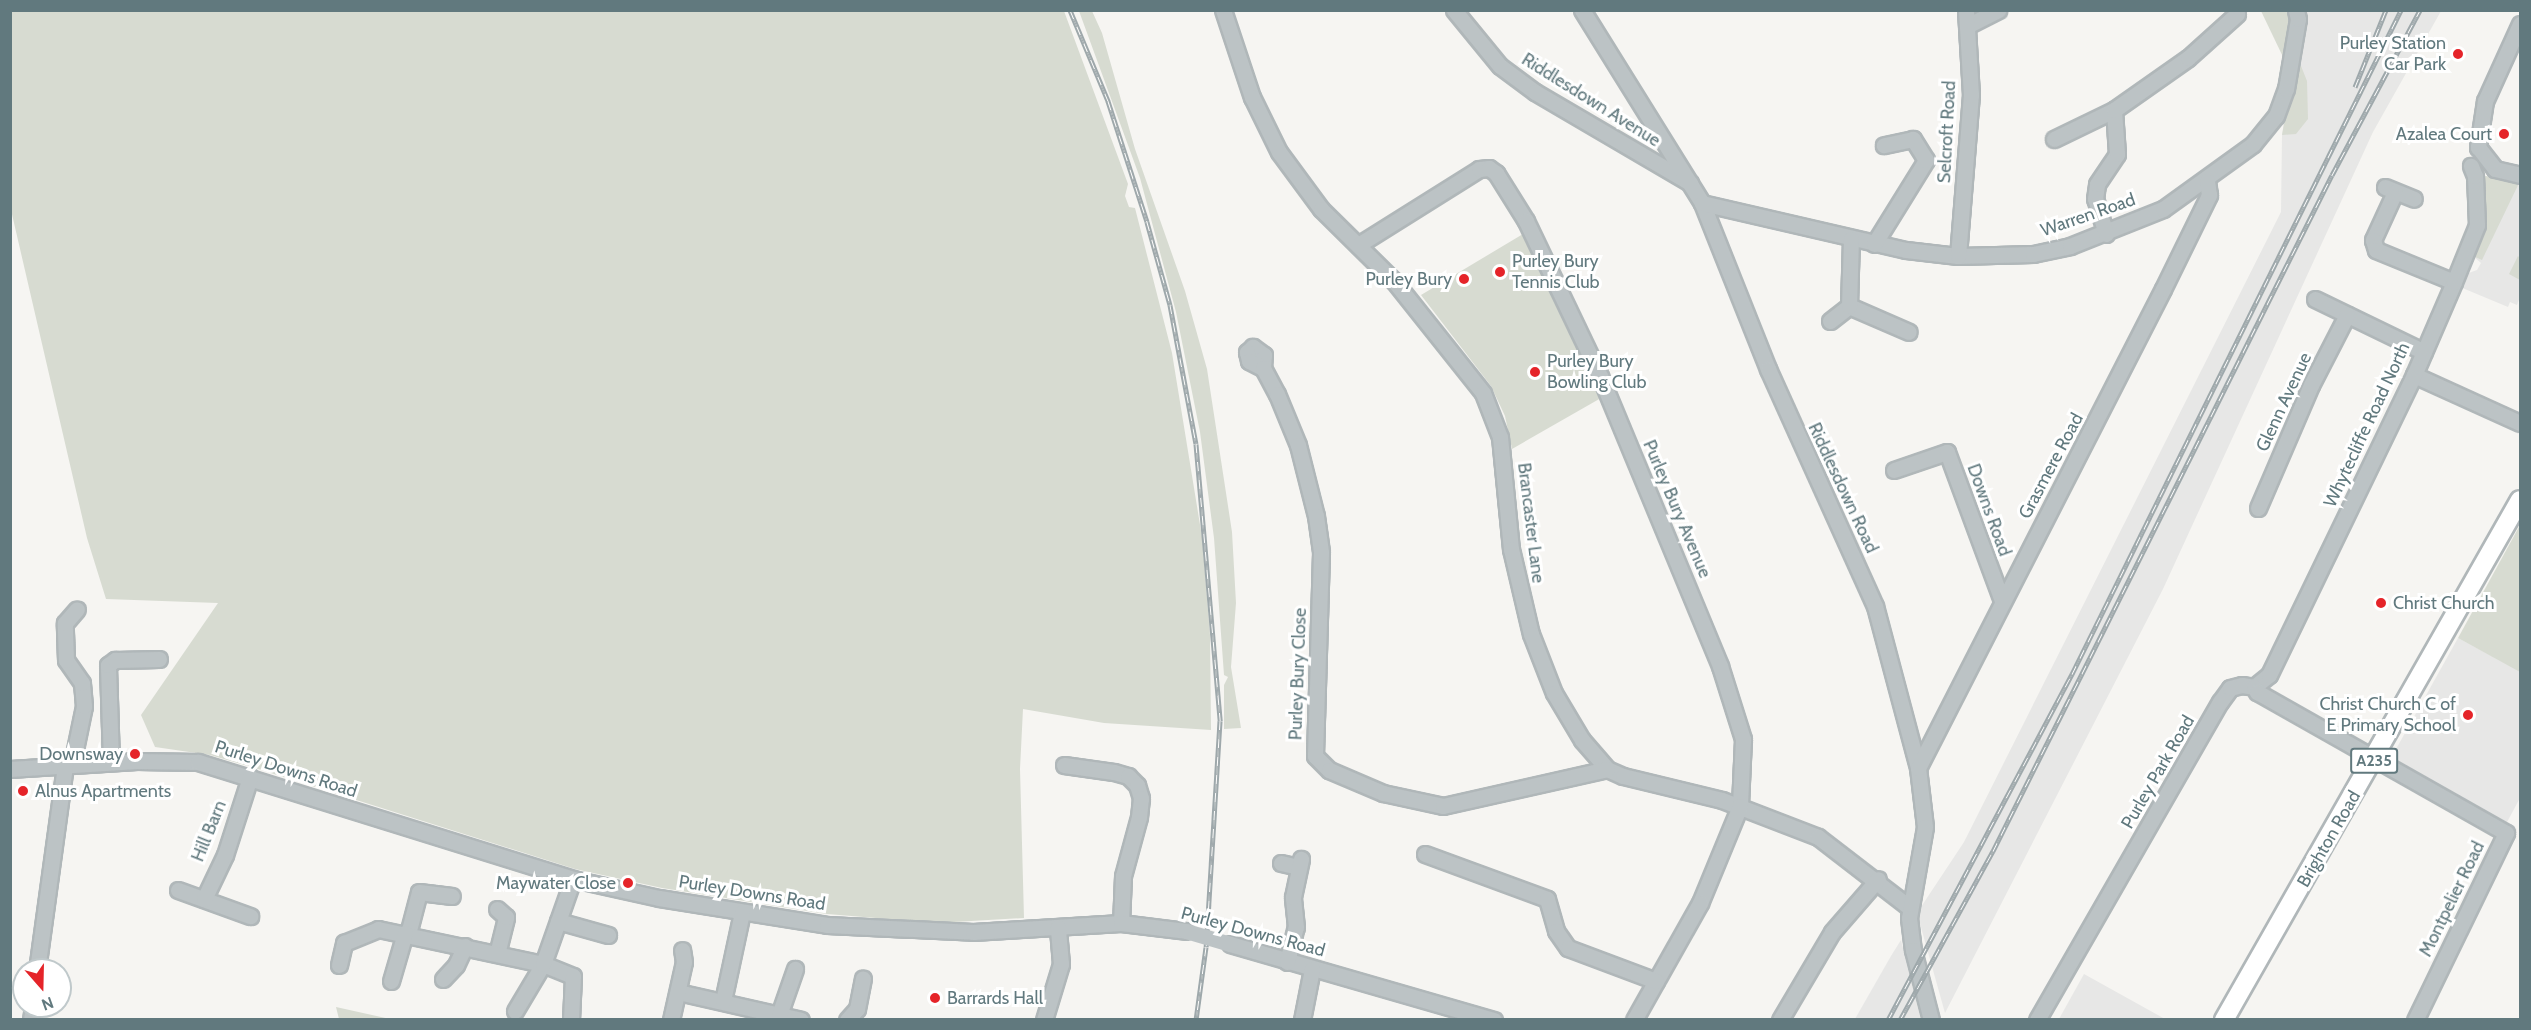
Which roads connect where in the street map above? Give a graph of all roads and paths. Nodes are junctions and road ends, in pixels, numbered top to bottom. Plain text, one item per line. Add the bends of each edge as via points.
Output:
1 (1223, 10) edge
2 (1454, 10) edge
3 (1582, 10) edge
4 (1998, 10) edge
5 (2296, 10) edge
6 (2237, 14) dead end
7 (1968, 18) edge
8 (2520, 24) edge
9 (2114, 110) junction
10 (2054, 139) dead end
11 (1884, 145) dead end
12 (2471, 166) dead end
13 (2520, 175) edge
14 (2207, 180) junction
15 (1692, 184) junction
16 (2414, 199) dead end
17 (1702, 203) junction
18 (2106, 234) junction
19 (1851, 239) junction
20 (1874, 244) junction
21 (1358, 245) junction
22 (1958, 256) junction
23 (2454, 282) junction
24 (2315, 299) dead end
25 (1850, 306) junction
26 (2347, 315) junction
27 (1830, 321) dead end
28 (1909, 332) dead end
29 (2424, 352) junction
30 (1263, 368) dead end
31 (2414, 375) junction
32 (2520, 423) edge
33 (1894, 470) dead end
34 (2520, 500) edge
35 (2258, 508) dead end
36 (2002, 601) junction
37 (77, 609) dead end
38 (159, 659) dead end
39 (2254, 687) junction
40 (2375, 758) junction
41 (111, 762) junction
42 (69, 765) junction
43 (1918, 768) junction
44 (10, 769) edge
45 (1607, 769) junction
46 (1071, 771) dead end
47 (250, 777) junction
48 (1740, 806) junction
49 (1425, 854) dead end
50 (1281, 862) dead end
51 (573, 879) junction
52 (1878, 879) junction
53 (178, 890) dead end
54 (452, 896) dead end
55 (204, 899) junction
56 (1909, 908) junction
57 (497, 909) dead end
58 (742, 912) junction
59 (250, 916) dead end
60 (558, 921) junction
61 (1121, 923) junction
62 (1058, 927) junction
63 (407, 933) junction
64 (608, 935) dead end
65 (465, 946) junction
66 (682, 950) dead end
67 (497, 954) junction
68 (39, 958) edge
69 (1287, 962) junction
70 (543, 964) junction
71 (339, 965) dead end
72 (795, 969) dead end
73 (1312, 969) junction
74 (443, 979) dead end
75 (862, 979) dead end
76 (391, 981) dead end
77 (1656, 981) junction
78 (678, 992) junction
79 (723, 1001) junction
80 (515, 1011) dead end
81 (760, 1015) edge
82 (779, 1015) junction
83 (571, 1020) edge
84 (671, 1020) edge
85 (801, 1020) edge
86 (847, 1020) edge
87 (1044, 1020) edge
88 (1302, 1020) edge
89 (1494, 1020) edge
90 (1634, 1020) edge
91 (1780, 1020) edge
92 (1931, 1020) edge
93 (2037, 1020) edge
94 (2224, 1020) edge
95 (2415, 1020) edge

1 - 21 street, Brancaster Lane via 1252,97 1279,152 1322,209
2 - 15 street, Riddlesdown Avenue via 1500,66 1535,92
3 - 15 street, Riddlesdown Road
4 - 7 street
5 - 14 street, Warren Road via 2298,19 2286,89 2276,116 2253,144
6 - 9 street via 2188,58
7 - 22 street, Selcroft Road via 1971,95
8 - 13 street via 2485,101 2478,147 2495,169
9 - 10 street
9 - 18 street via 2117,154 2097,184 2095,198
11 - 20 street via 1903,138 1913,139 1926,160
12 - 23 street, Whytecliffe Road North via 2477,225
14 - 18 street, Warren Road via 2163,209
14 - 36 street, Grasmere Road via 2209,195
15 - 17 street, Riddlesdown Road
16 - 23 street via 2390,189 2373,240 2376,250
17 - 19 street, Warren Road
17 - 43 street, Riddlesdown Road via 1768,369 1875,606
18 - 22 street, Warren Road via 2033,254
19 - 20 street, Warren Road
19 - 25 street
20 - 22 street, Warren Road
21 - 45 street, Brancaster Lane via 1435,330 1471,376 1491,411 1506,475 1511,549 1531,634 1564,712
21 - 48 street, Purley Bury Avenue via 1479,169 1489,168 1496,173 1526,222 1600,376 1720,666 1743,739
23 - 29 street, Whytecliffe Road North
24 - 26 street
25 - 27 street
25 - 28 street
26 - 29 street
26 - 35 street, Glenn Avenue
29 - 31 street, Whytecliffe Road North
30 - 45 street, Purley Bury Close via 1298,445 1321,553 1315,756 1329,770 1383,794 1443,806
31 - 32 street
31 - 39 street, Whytecliffe Road North via 2269,675
33 - 36 street, Downs Road via 1947,452
34 - 40 main road, Brighton Road / A235
36 - 43 street, Grasmere Road
37 - 42 street via 65,623 66,660 82,681 84,706
38 - 41 street via 116,660 108,665
39 - 40 street
39 - 93 street, Purley Park Road via 2230,688 2220,702
40 - 94 main road, Brighton Road / A235
40 - 95 street, Montpelier Road via 2506,833
41 - 42 street, Purley Downs Road
41 - 47 street, Purley Downs Road via 189,761
42 - 44 street, Purley Downs Road
42 - 68 street
43 - 56 street, Riddlesdown Road via 1925,827
45 - 48 street
46 - 61 street via 1128,776 1137,785 1141,798 1123,876
47 - 51 street, Purley Downs Road
47 - 55 street, Hill Barn via 225,855
48 - 52 street via 1818,837
48 - 77 street, Purley Bury Avenue via 1700,903
49 - 77 street via 1547,899 1556,931 1568,948
50 - 69 street via 1300,863 1293,897 1296,927
51 - 58 street, Purley Downs Road
51 - 60 street
52 - 56 street
52 - 91 street via 1832,932
53 - 55 street
54 - 63 street via 419,892
55 - 59 street
56 - 92 street, Riddlesdown Road via 1913,950
57 - 67 street via 506,917
58 - 62 street, Purley Downs Road via 827,925 929,932
58 - 79 street
60 - 64 street
60 - 70 street
61 - 62 street, Purley Downs Road
61 - 69 street, Purley Downs Road, bridge via 1186,931
62 - 87 street via 1060,964
63 - 65 street
63 - 71 street via 378,929 352,937 340,948
63 - 76 street
65 - 67 street
65 - 74 street via 456,965
66 - 78 street via 684,962
67 - 70 street
69 - 73 street, Purley Downs Road
70 - 80 street
70 - 83 street via 573,976
72 - 82 street
73 - 88 street
73 - 89 street, Purley Downs Road
75 - 86 street via 857,1009
77 - 90 street, Purley Bury Avenue
78 - 79 street
78 - 84 street
79 - 81 street
81 - 82 street
82 - 85 street

